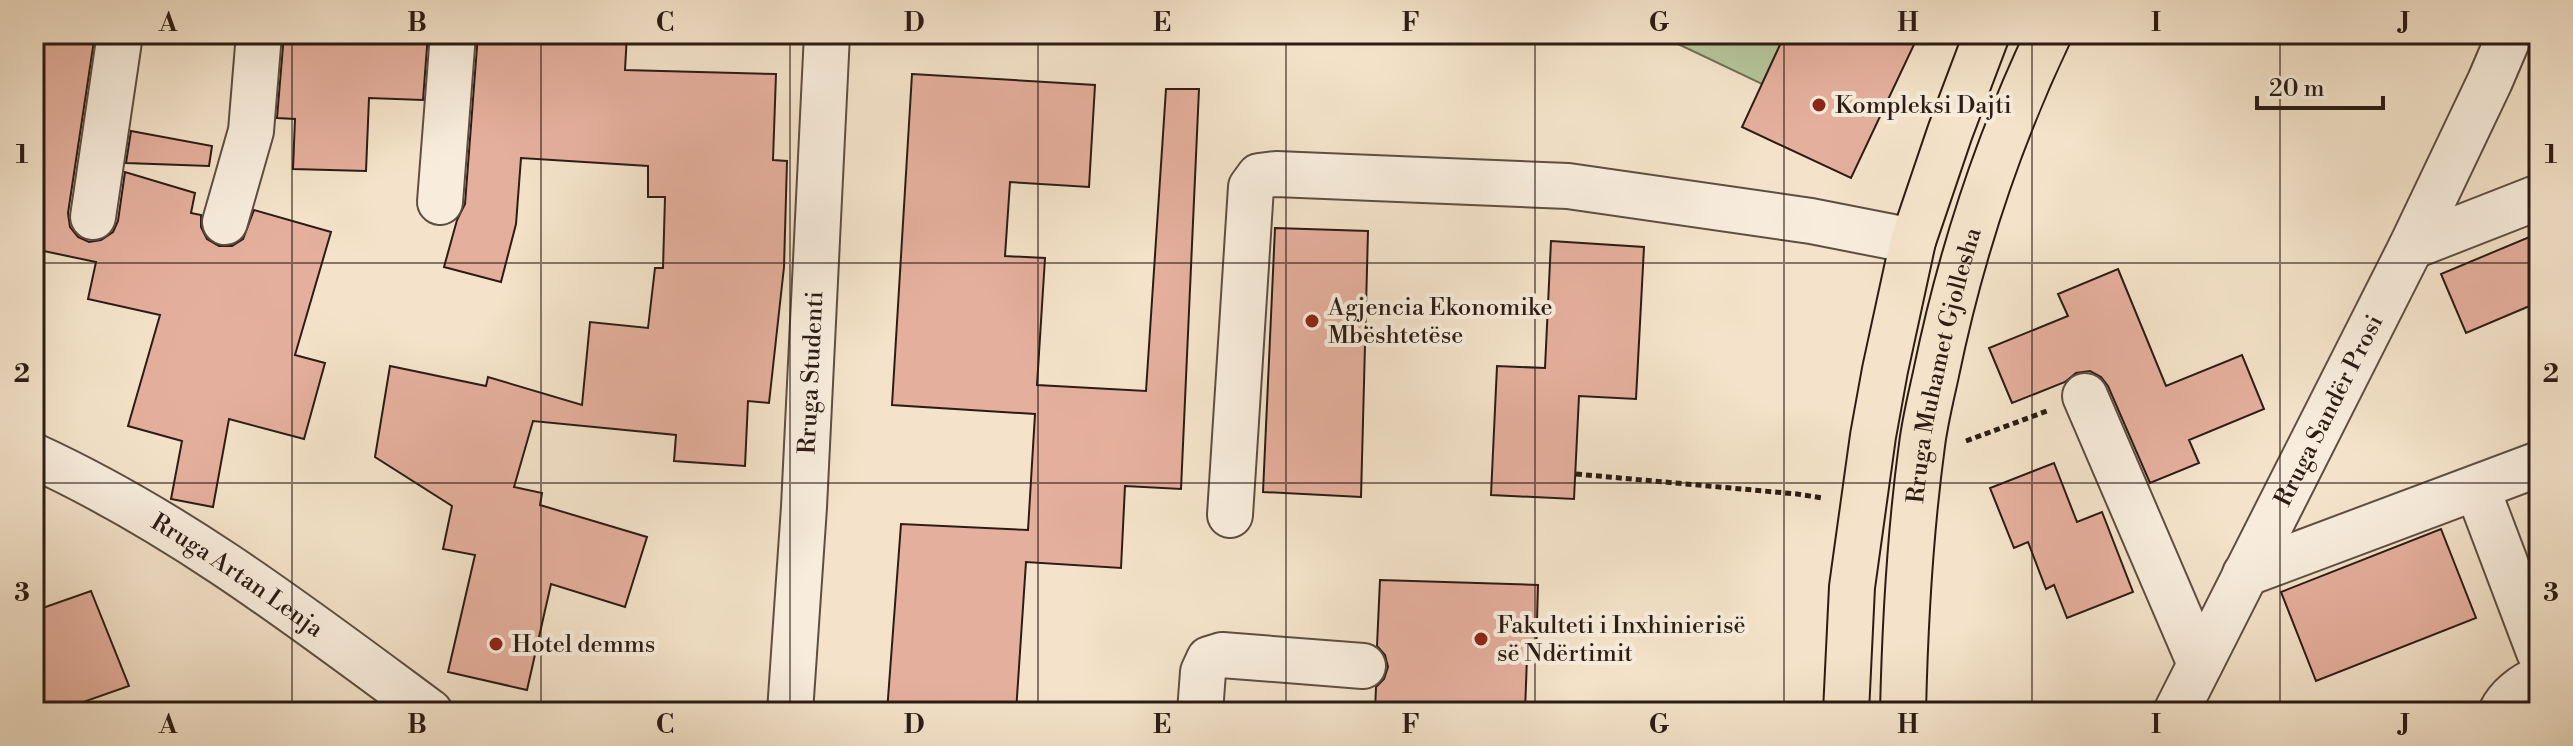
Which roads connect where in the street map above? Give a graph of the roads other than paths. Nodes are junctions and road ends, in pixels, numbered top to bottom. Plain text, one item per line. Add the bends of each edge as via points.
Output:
1 (120, 34) edge
2 (259, 34) edge
3 (453, 34) edge
4 (827, 34) edge
5 (1987, 34) edge
6 (2049, 34) edge
7 (2472, 34) edge
8 (2510, 34) edge
9 (2490, 81) junction
10 (2539, 197) edge
11 (440, 202) dead end
12 (93, 217) dead end
13 (225, 222) dead end
14 (1913, 241) junction
15 (2411, 247) junction
16 (2085, 396) road end
17 (34, 456) edge
18 (2539, 464) edge
19 (2477, 488) junction
20 (1230, 515) dead end
21 (2245, 574) junction
22 (2539, 652) edge
23 (1363, 666) dead end
24 (2539, 679) edge
25 (2186, 698) edge
26 (430, 712) edge
27 (790, 712) edge
28 (1200, 712) edge
29 (1846, 712) edge
30 (1903, 712) edge
31 (2501, 712) edge

1 - 12 street
2 - 13 street via 251,131
3 - 11 street
4 - 27 street, Rruga Studenti
5 - 14 main road
6 - 30 main road, Rruga Muhamet Gjollesha via 1966,249 1947,321 1922,443
7 - 9 street
8 - 9 street, Rruga Sandër Prosi
9 - 15 street, Rruga Sandër Prosi
10 - 15 street
14 - 20 street via 1568,186 1259,176 1251,187
14 - 29 main road via 1863,505 1852,587
15 - 21 street, Rruga Sandër Prosi
16 - 25 street, Rruga Sandër Prosi
17 - 26 street, Rruga Artan Lenja via 181,534
18 - 19 street
19 - 21 street
19 - 22 street
21 - 25 street, Rruga Sandër Prosi
23 - 28 street via 1222,655 1209,659 1203,672
24 - 31 street via 2528,683

